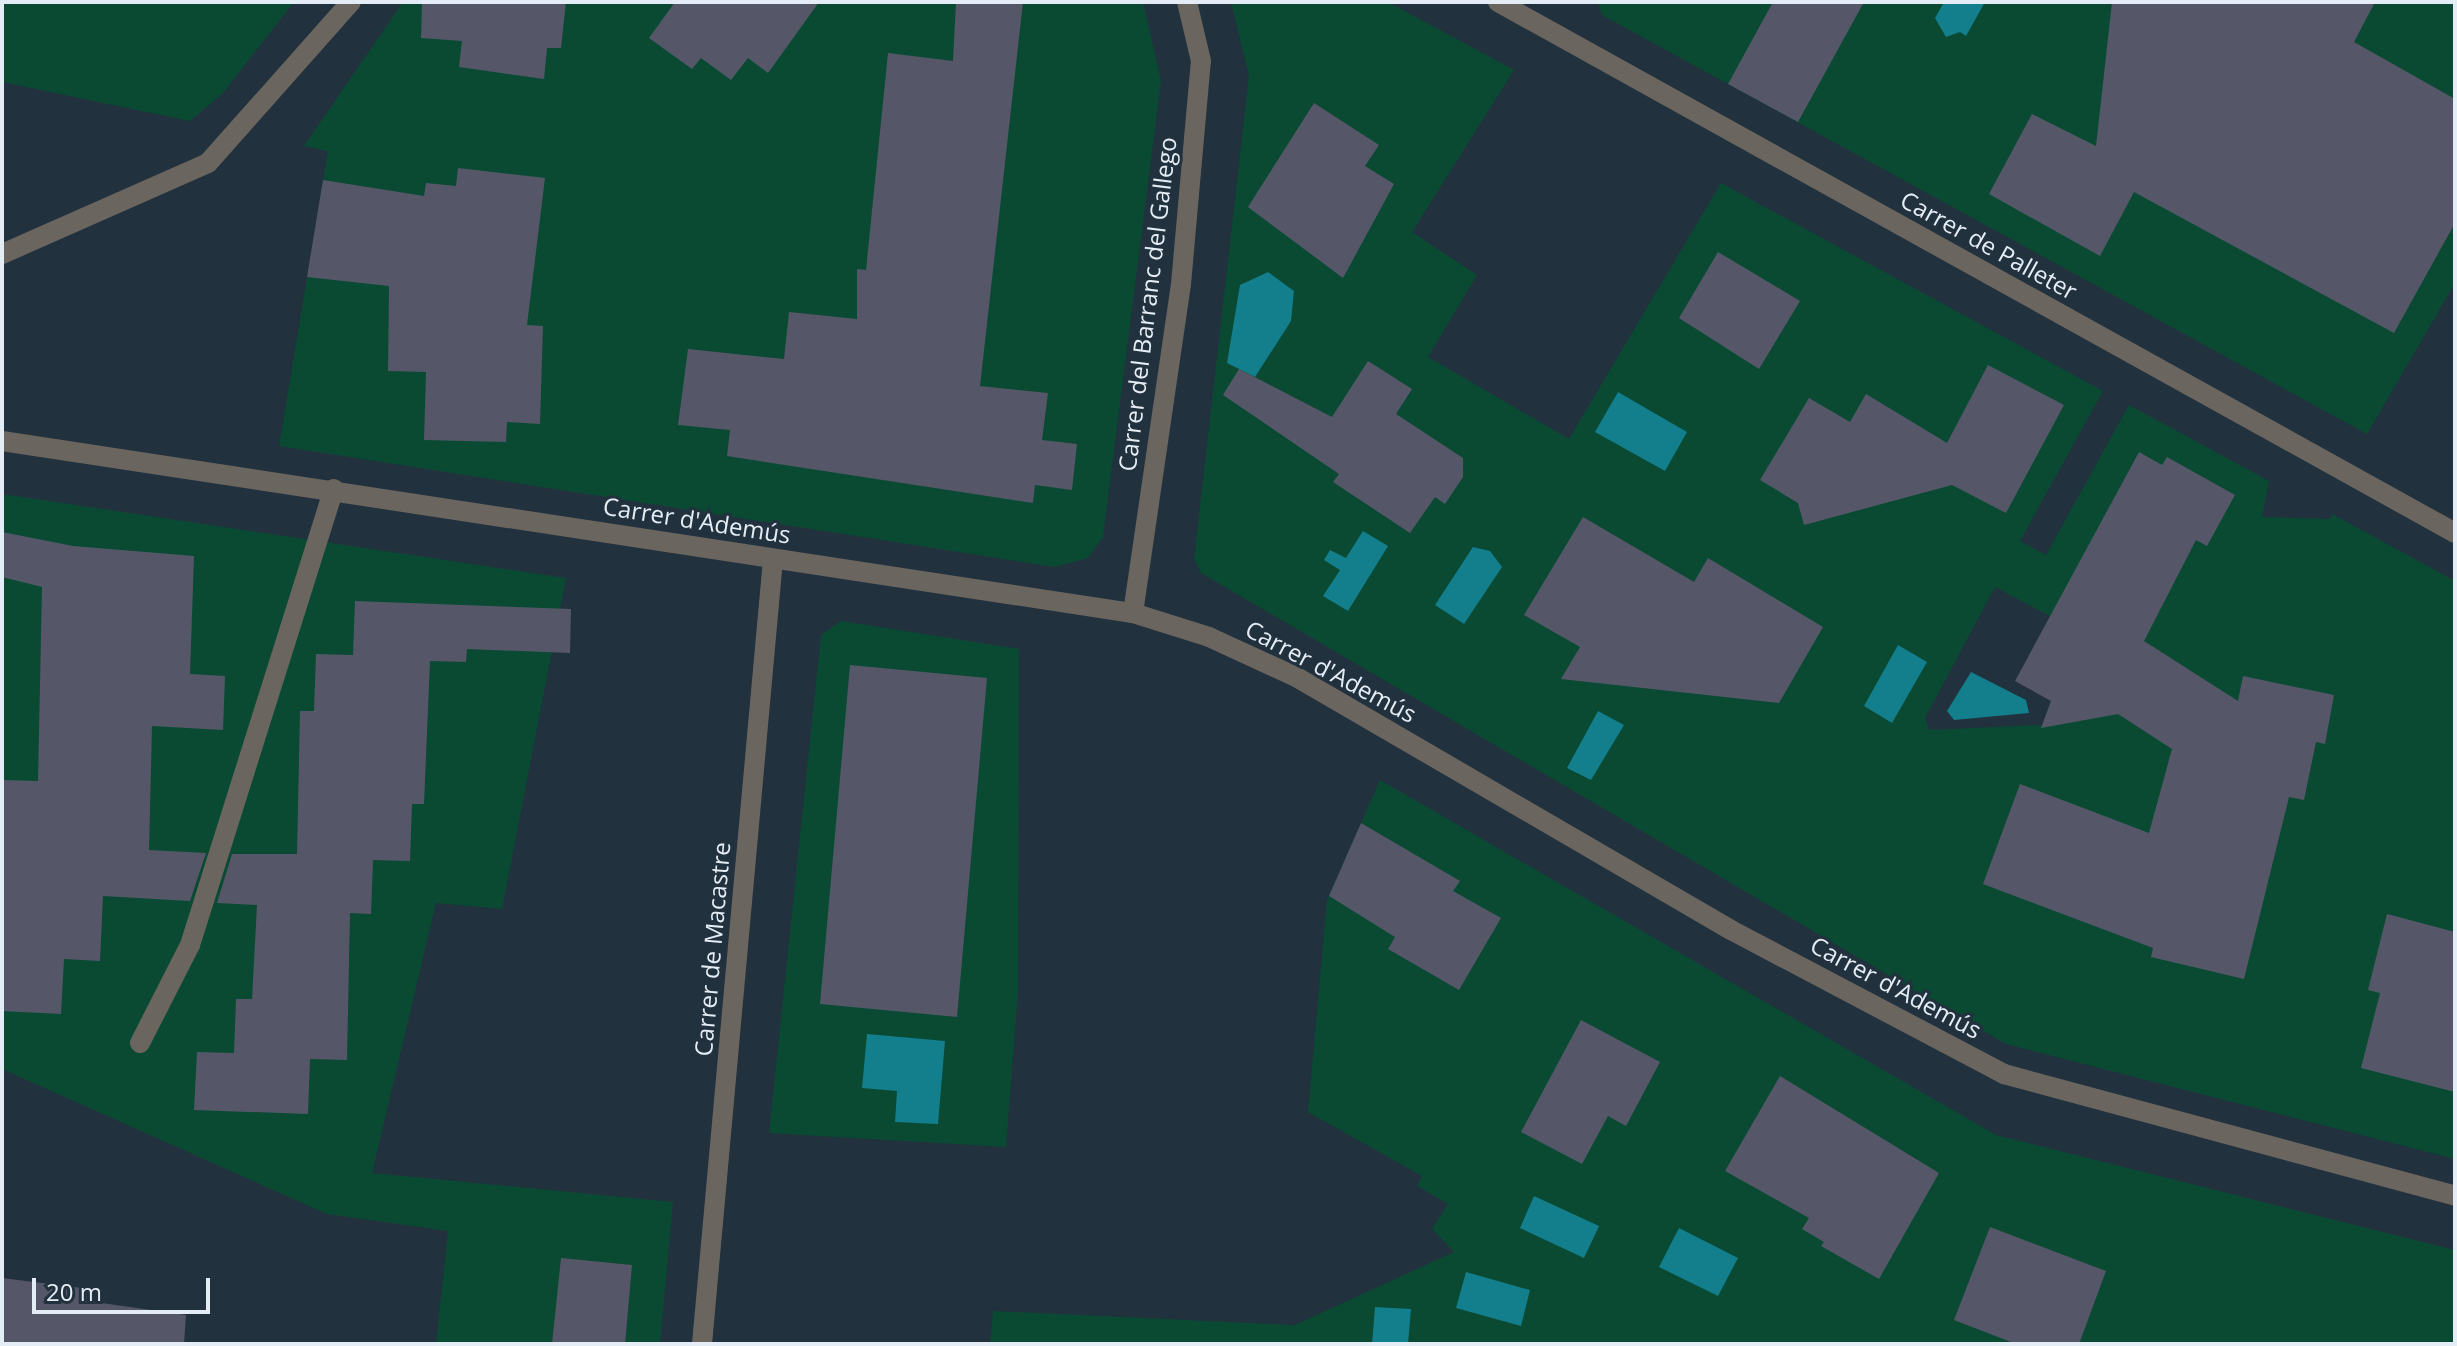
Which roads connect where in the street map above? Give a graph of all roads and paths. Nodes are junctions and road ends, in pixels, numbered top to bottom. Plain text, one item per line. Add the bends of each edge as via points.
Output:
1 (351, 2) edge
2 (1187, 2) edge
3 (1498, 2) edge
4 (2, 254) edge
5 (2, 441) edge
6 (334, 489) junction
7 (2455, 533) edge
8 (773, 559) junction
9 (1133, 613) junction
10 (140, 1043) dead end
11 (2455, 1196) edge
12 (702, 1344) edge

1 - 4 street via 208,163
2 - 9 street, Carrer del Barranc del Gallego via 1200,77 1181,284
3 - 7 street, Carrer de Palleter
5 - 6 street, Carrer d'Ademús
6 - 8 street, Carrer d'Ademús
6 - 10 street via 190,945
8 - 9 street, Carrer d'Ademús
8 - 12 street, Carrer de Macastre
9 - 11 street, Carrer d'Ademús via 1209,637 1298,678 1731,930 2004,1074

